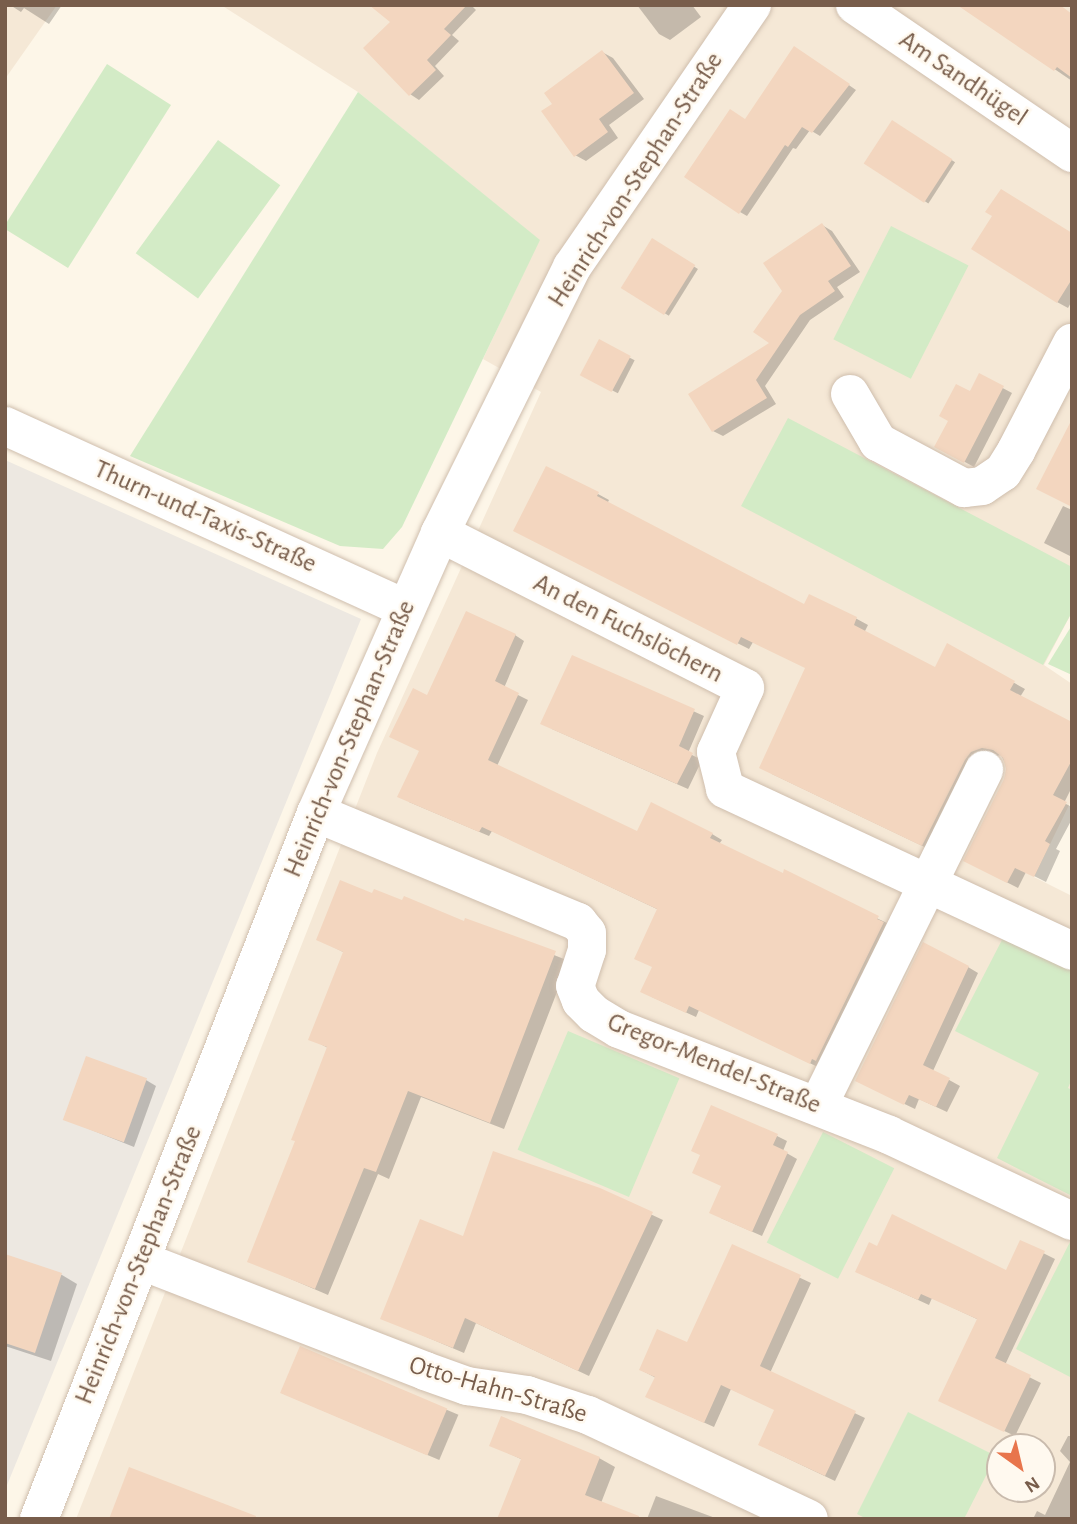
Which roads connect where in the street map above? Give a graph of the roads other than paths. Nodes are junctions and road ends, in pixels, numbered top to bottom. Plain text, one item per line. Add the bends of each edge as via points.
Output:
1 (752, 5) edge
2 (855, 5) edge
3 (1072, 153) edge
4 (1072, 343) edge
5 (850, 394) dead end
6 (5, 426) edge
7 (440, 533) junction
8 (405, 608) junction
9 (984, 770) dead end
10 (316, 813) junction
11 (928, 884) junction
12 (1072, 951) edge
13 (818, 1106) junction
14 (1072, 1221) edge
15 (142, 1261) junction
16 (39, 1519) edge
17 (809, 1519) edge

1 - 7 street, Heinrich-von-Stephan-Straße via 572,267
2 - 3 street, Am Sandhügel
4 - 5 street via 1003,472 982,486 964,488 878,442
6 - 8 street, Thurn-und-Taxis-Straße
7 - 8 street, Heinrich-von-Stephan-Straße
7 - 11 street, An den Fuchslöchern via 745,688 716,752 725,789
8 - 10 street, Heinrich-von-Stephan-Straße
9 - 11 street
10 - 13 street, Gregor-Mendel-Straße via 578,922 587,933 587,950 575,986 594,1014 619,1029
10 - 15 street, Heinrich-von-Stephan-Straße
11 - 12 street, An den Fuchslöchern
11 - 13 street
13 - 14 street, Gregor-Mendel-Straße
15 - 16 street, Heinrich-von-Stephan-Straße
15 - 17 street, Otto-Hahn-Straße via 467,1386 527,1395 588,1415

